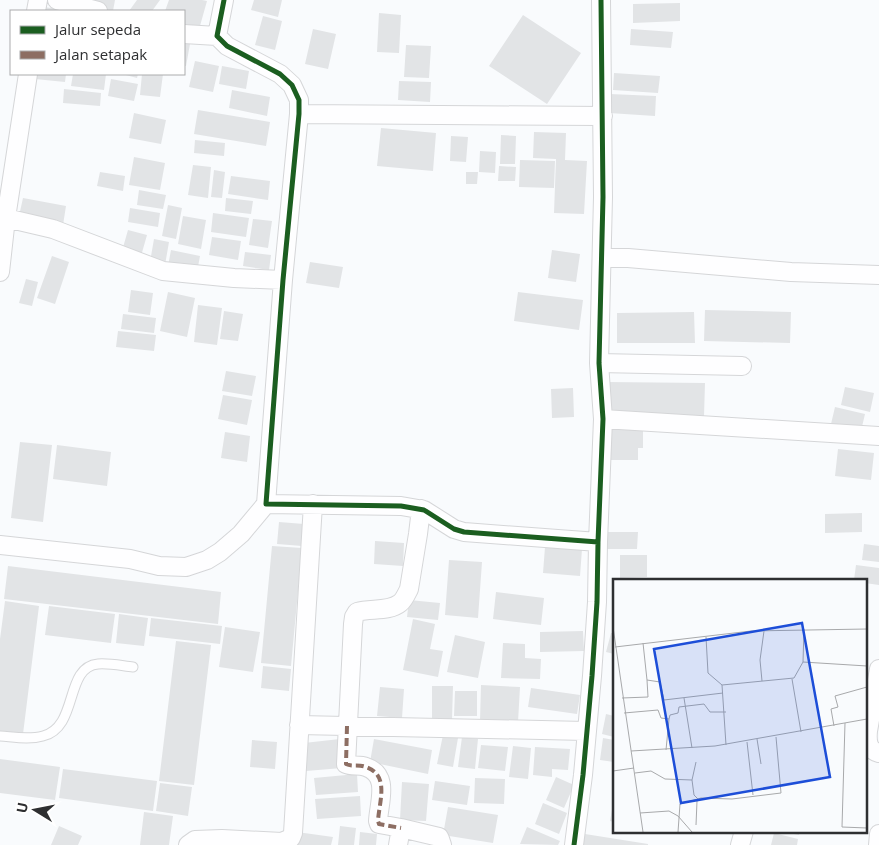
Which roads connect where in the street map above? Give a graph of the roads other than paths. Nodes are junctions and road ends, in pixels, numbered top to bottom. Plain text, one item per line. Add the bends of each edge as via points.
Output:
1 (57, 0) edge
2 (224, 0) edge
3 (601, 0) edge
4 (94, 10) edge
5 (185, 34) edge
6 (217, 36) junction
7 (28, 75) edge
8 (299, 114) junction
9 (603, 116) junction
10 (6, 218) junction
11 (602, 258) junction
12 (0, 272) edge
13 (879, 275) edge
14 (283, 280) junction
15 (599, 363) junction
16 (742, 366) dead end
17 (603, 419) junction
18 (879, 436) edge
19 (266, 504) junction
20 (314, 504) junction
21 (421, 509) junction
22 (598, 542) junction
23 (0, 545) edge
24 (133, 667) dead end
25 (879, 669) edge
26 (299, 725) junction
27 (347, 726) junction
28 (586, 731) junction
29 (0, 736) edge
30 (872, 751) edge
31 (744, 832) edge
32 (879, 834) edge
33 (400, 836) edge
34 (188, 845) edge
35 (442, 845) edge
36 (574, 845) edge
37 (740, 845) edge
38 (878, 845) edge

1 - 4 street
2 - 6 street
3 - 9 street
5 - 6 street
6 - 8 street via 227,46 280,74 292,85 299,100
7 - 10 street
8 - 9 street
8 - 14 street
9 - 11 street
10 - 12 street
10 - 14 street via 53,229 163,271
11 - 13 street
11 - 15 street
14 - 19 street
15 - 16 street
15 - 17 street
17 - 18 street
17 - 22 street
19 - 20 street
19 - 23 street via 241,534 220,552 186,567
20 - 21 street
20 - 26 street
21 - 22 street via 464,532
21 - 27 street via 411,580 405,596 390,607 357,612 354,617
22 - 28 street via 597,602
24 - 29 lane via 97,664 84,670 78,678 67,712 53,732 28,738
25 - 30 street via 868,731
26 - 27 street
26 - 34 street via 291,838 282,842 195,840
27 - 28 street
27 - 33 street via 346,764 367,767 378,775 382,788 379,824
28 - 36 street
31 - 37 street
32 - 38 street
33 - 35 street via 439,837

